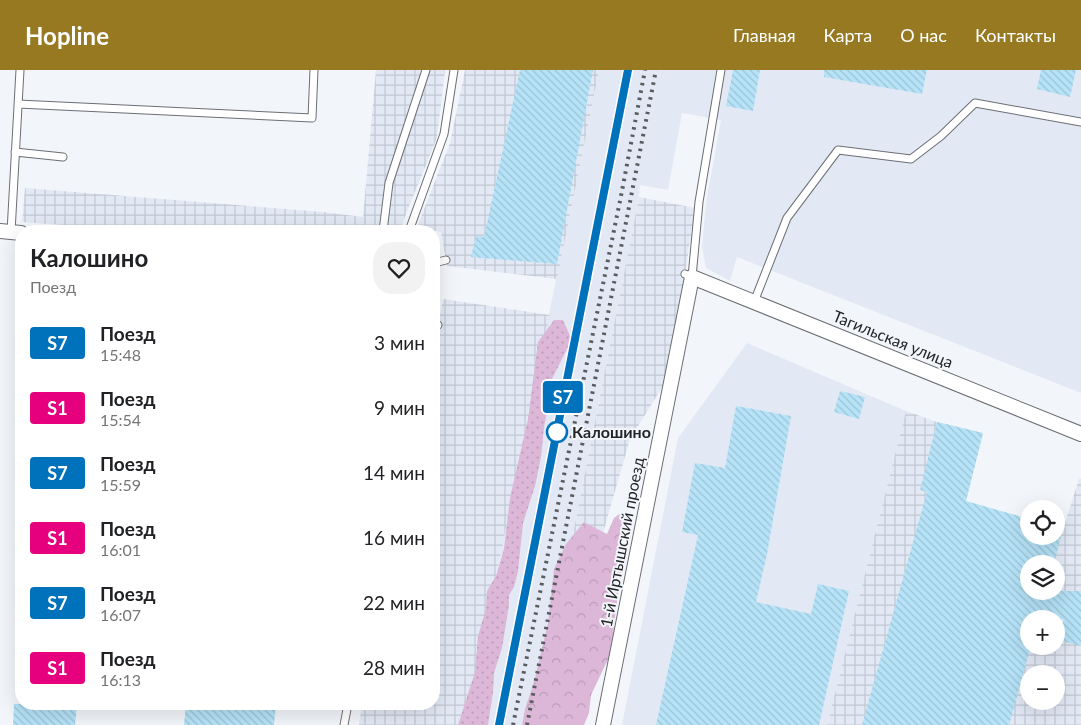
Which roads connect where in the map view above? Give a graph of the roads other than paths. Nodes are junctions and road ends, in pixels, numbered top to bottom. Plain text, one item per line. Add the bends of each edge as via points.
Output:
1 (20, 70) edge
2 (314, 70) edge
3 (426, 70) edge
4 (454, 70) edge
5 (720, 70) edge
6 (18, 104) junction
7 (1081, 122) edge
8 (15, 152) junction
9 (63, 157) dead end
10 (384, 225) edge
11 (411, 225) edge
12 (11, 232) edge
13 (446, 260) dead end
14 (440, 262) edge
15 (689, 276) junction
16 (754, 302) junction
17 (1081, 434) edge
18 (347, 710) edge
19 (344, 725) edge
20 (603, 725) edge

1 - 6 lane
2 - 6 lane via 312,118
3 - 10 lane via 389,183
4 - 11 lane via 444,134
5 - 15 lane
6 - 8 lane
7 - 16 lane via 976,103 911,159 838,150 787,218
8 - 9 lane
8 - 12 lane
13 - 14 lane
15 - 16 street, Тагильская улица
15 - 20 street, 1-й Иртышский проезд
16 - 17 street, Тагильская улица
18 - 19 lane

